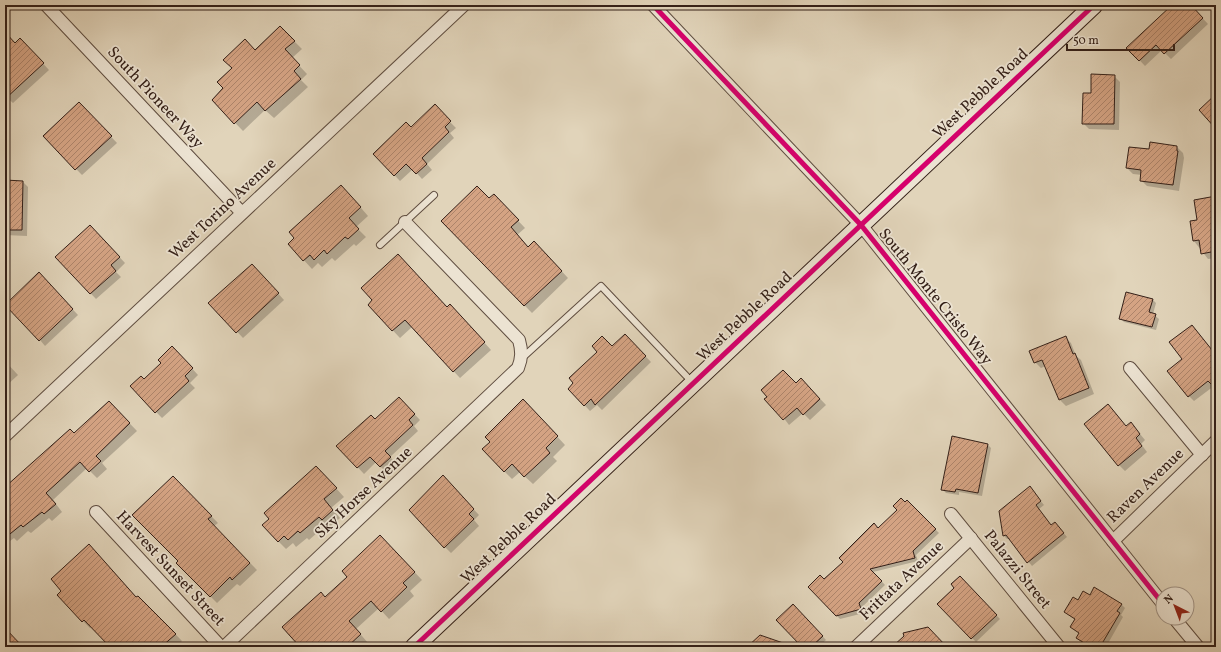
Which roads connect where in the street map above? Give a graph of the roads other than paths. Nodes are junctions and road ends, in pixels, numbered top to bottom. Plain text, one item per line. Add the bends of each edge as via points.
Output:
1 (46, 5) edge
2 (464, 5) edge
3 (653, 5) edge
4 (1094, 5) edge
5 (434, 195) dead end
6 (242, 213) junction
7 (405, 222) junction
8 (861, 225) junction
9 (380, 245) dead end
10 (521, 360) junction
11 (1130, 368) dead end
12 (694, 383) junction
13 (5, 436) edge
14 (1216, 441) edge
15 (1202, 455) junction
16 (96, 512) dead end
17 (951, 514) dead end
18 (971, 538) junction
19 (1112, 541) junction
20 (1155, 594) edge
21 (1181, 626) edge
22 (223, 647) edge
23 (414, 647) edge
24 (856, 647) edge
25 (1059, 647) edge
26 (1198, 647) edge

1 - 6 street, South Pioneer Way
2 - 6 street, West Torino Avenue
3 - 8 street, South Monte Cristo Way
4 - 8 street, West Pebble Road
5 - 7 lane
6 - 13 street, West Torino Avenue
7 - 9 lane
7 - 10 street via 519,340
8 - 12 street, West Pebble Road
8 - 19 street, South Monte Cristo Way
10 - 12 lane via 601,286
10 - 22 street, Sky Horse Avenue via 511,376
11 - 15 street, Raven Avenue
12 - 23 street, West Pebble Road
14 - 15 street, Raven Avenue
15 - 19 street, Raven Avenue
16 - 22 street, Harvest Sunset Street
17 - 18 street, Palazzi Street
18 - 24 street, Frittata Avenue
18 - 25 street, Palazzi Street
19 - 20 street, South Monte Cristo Way
21 - 26 street

